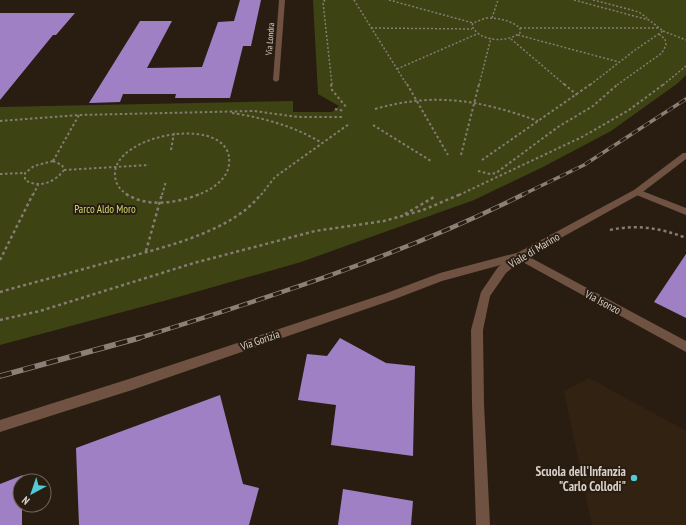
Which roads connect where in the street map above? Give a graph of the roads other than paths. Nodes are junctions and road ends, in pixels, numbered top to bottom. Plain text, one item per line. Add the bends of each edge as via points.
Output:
1 (282, 0) edge
2 (276, 80) dead end
3 (686, 155) edge
4 (637, 192) junction
5 (686, 212) edge
6 (520, 256) junction
7 (686, 346) edge
8 (0, 426) edge
9 (483, 525) edge

1 - 2 street, Via Londra
3 - 4 street, Viale di Marino
4 - 5 street
4 - 6 street, Viale di Marino
6 - 7 street, Via Isonzo
6 - 8 street, Via Gorizia via 440,277 391,296
6 - 9 street, Viale di Marino via 502,270 485,295 477,330

